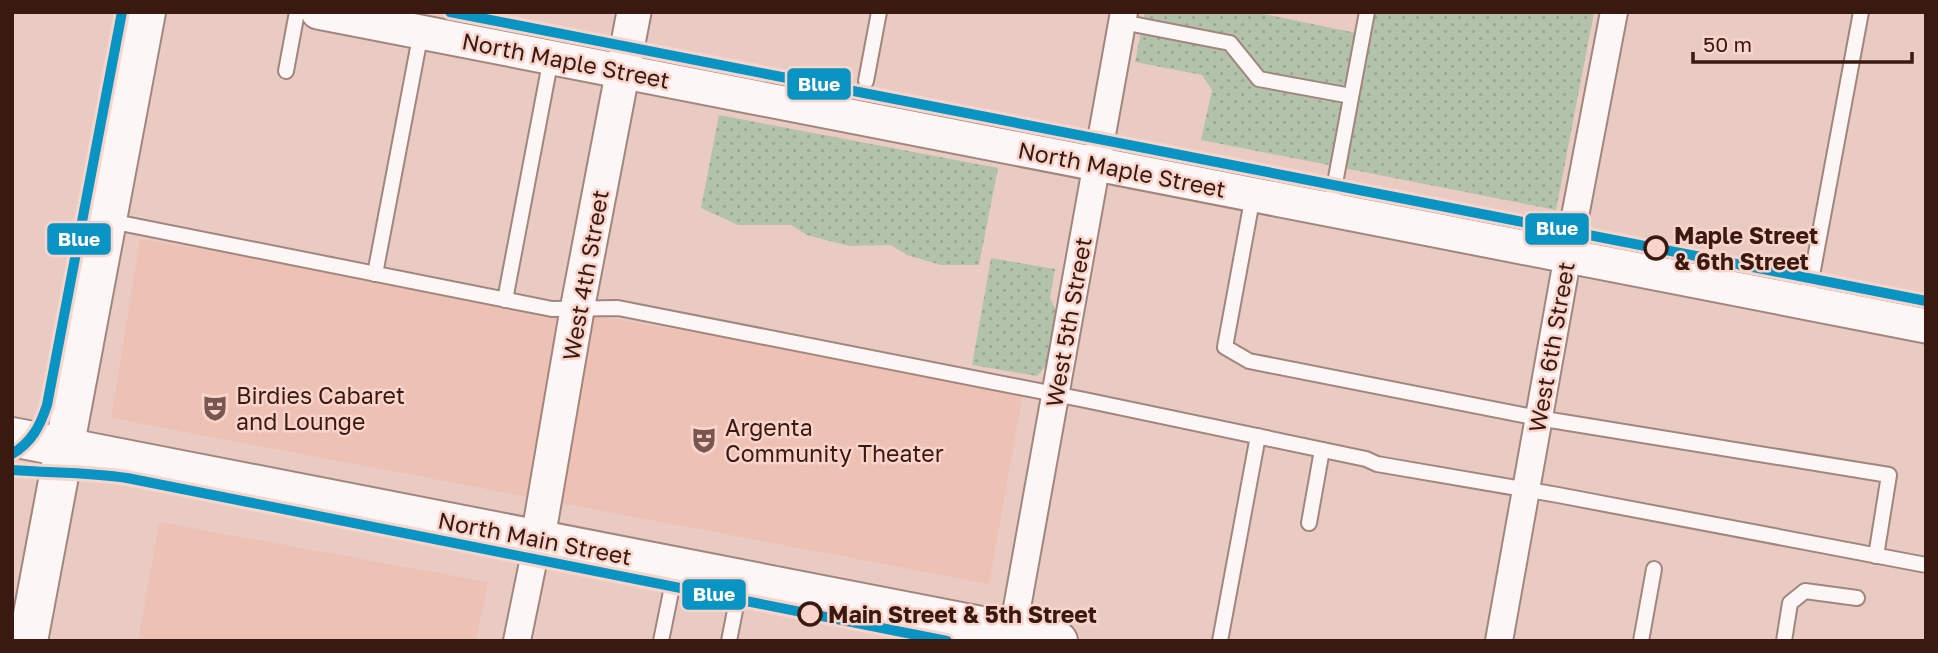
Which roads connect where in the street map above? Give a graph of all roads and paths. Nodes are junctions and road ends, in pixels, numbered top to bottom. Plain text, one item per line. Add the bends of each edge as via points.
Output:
1 (146, 12) edge
2 (297, 12) edge
3 (318, 12) edge
4 (634, 12) edge
5 (878, 12) edge
6 (1367, 12) edge
7 (1614, 12) edge
8 (1861, 12) edge
9 (1123, 17) edge
10 (386, 19) edge
11 (421, 32) junction
12 (551, 57) junction
13 (623, 70) junction
14 (286, 71) dead end
15 (866, 80) dead end
16 (1351, 96) junction
17 (1096, 164) junction
18 (1253, 194) junction
19 (1330, 210) junction
20 (107, 220) junction
21 (1567, 256) junction
22 (375, 274) junction
23 (505, 300) junction
24 (1807, 302) junction
25 (577, 310) junction
26 (1926, 326) edge
27 (1055, 394) junction
28 (1538, 418) junction
29 (1258, 436) junction
30 (12, 437) edge
31 (63, 447) junction
32 (1322, 450) junction
33 (1526, 490) junction
34 (1309, 523) dead end
35 (538, 538) junction
36 (1876, 556) junction
37 (676, 565) junction
38 (1926, 565) edge
39 (1654, 569) dead end
40 (742, 578) junction
41 (1857, 598) dead end
42 (1012, 636) edge
43 (28, 641) edge
44 (517, 641) edge
45 (661, 641) edge
46 (729, 641) edge
47 (1058, 641) edge
48 (1220, 641) edge
49 (1499, 641) edge
50 (1641, 641) edge
51 (1784, 641) edge

1 - 20 main road
2 - 14 lane
3 - 10 street, North Maple Street
4 - 13 street, West 4th Street
5 - 15 lane
6 - 16 lane
7 - 21 street, West 6th Street
8 - 24 lane
9 - 16 lane via 1230,43 1259,79
9 - 17 street, West 5th Street
10 - 11 street, North Maple Street
11 - 12 street, North Maple Street
11 - 22 lane
12 - 13 street, North Maple Street
12 - 23 lane
13 - 17 street, North Maple Street
13 - 25 street, West 4th Street
16 - 19 lane
17 - 18 street, North Maple Street
17 - 27 street, West 5th Street
18 - 19 street, North Maple Street
18 - 28 lane via 1225,347 1249,361
19 - 21 street, North Maple Street
20 - 22 lane
20 - 31 main road
21 - 24 street, North Maple Street
21 - 28 street, West 6th Street
22 - 23 lane
23 - 25 lane
24 - 26 street, North Maple Street
25 - 27 lane via 618,308
25 - 35 street, West 4th Street
27 - 29 lane
27 - 42 street, West 5th Street
28 - 33 street, West 6th Street
28 - 36 lane via 1889,475
29 - 32 lane
29 - 48 lane
30 - 31 main road, North Main Street
31 - 35 main road, North Main Street
31 - 43 main road
32 - 33 lane
32 - 34 lane
33 - 36 lane
33 - 49 street, West 6th Street
35 - 37 main road, North Main Street
35 - 44 street
36 - 38 lane
37 - 40 main road, North Main Street
37 - 45 lane
39 - 50 lane
40 - 42 main road, North Main Street
40 - 46 lane
41 - 51 lane via 1805,591 1790,603
42 - 47 main road, North Main Street

